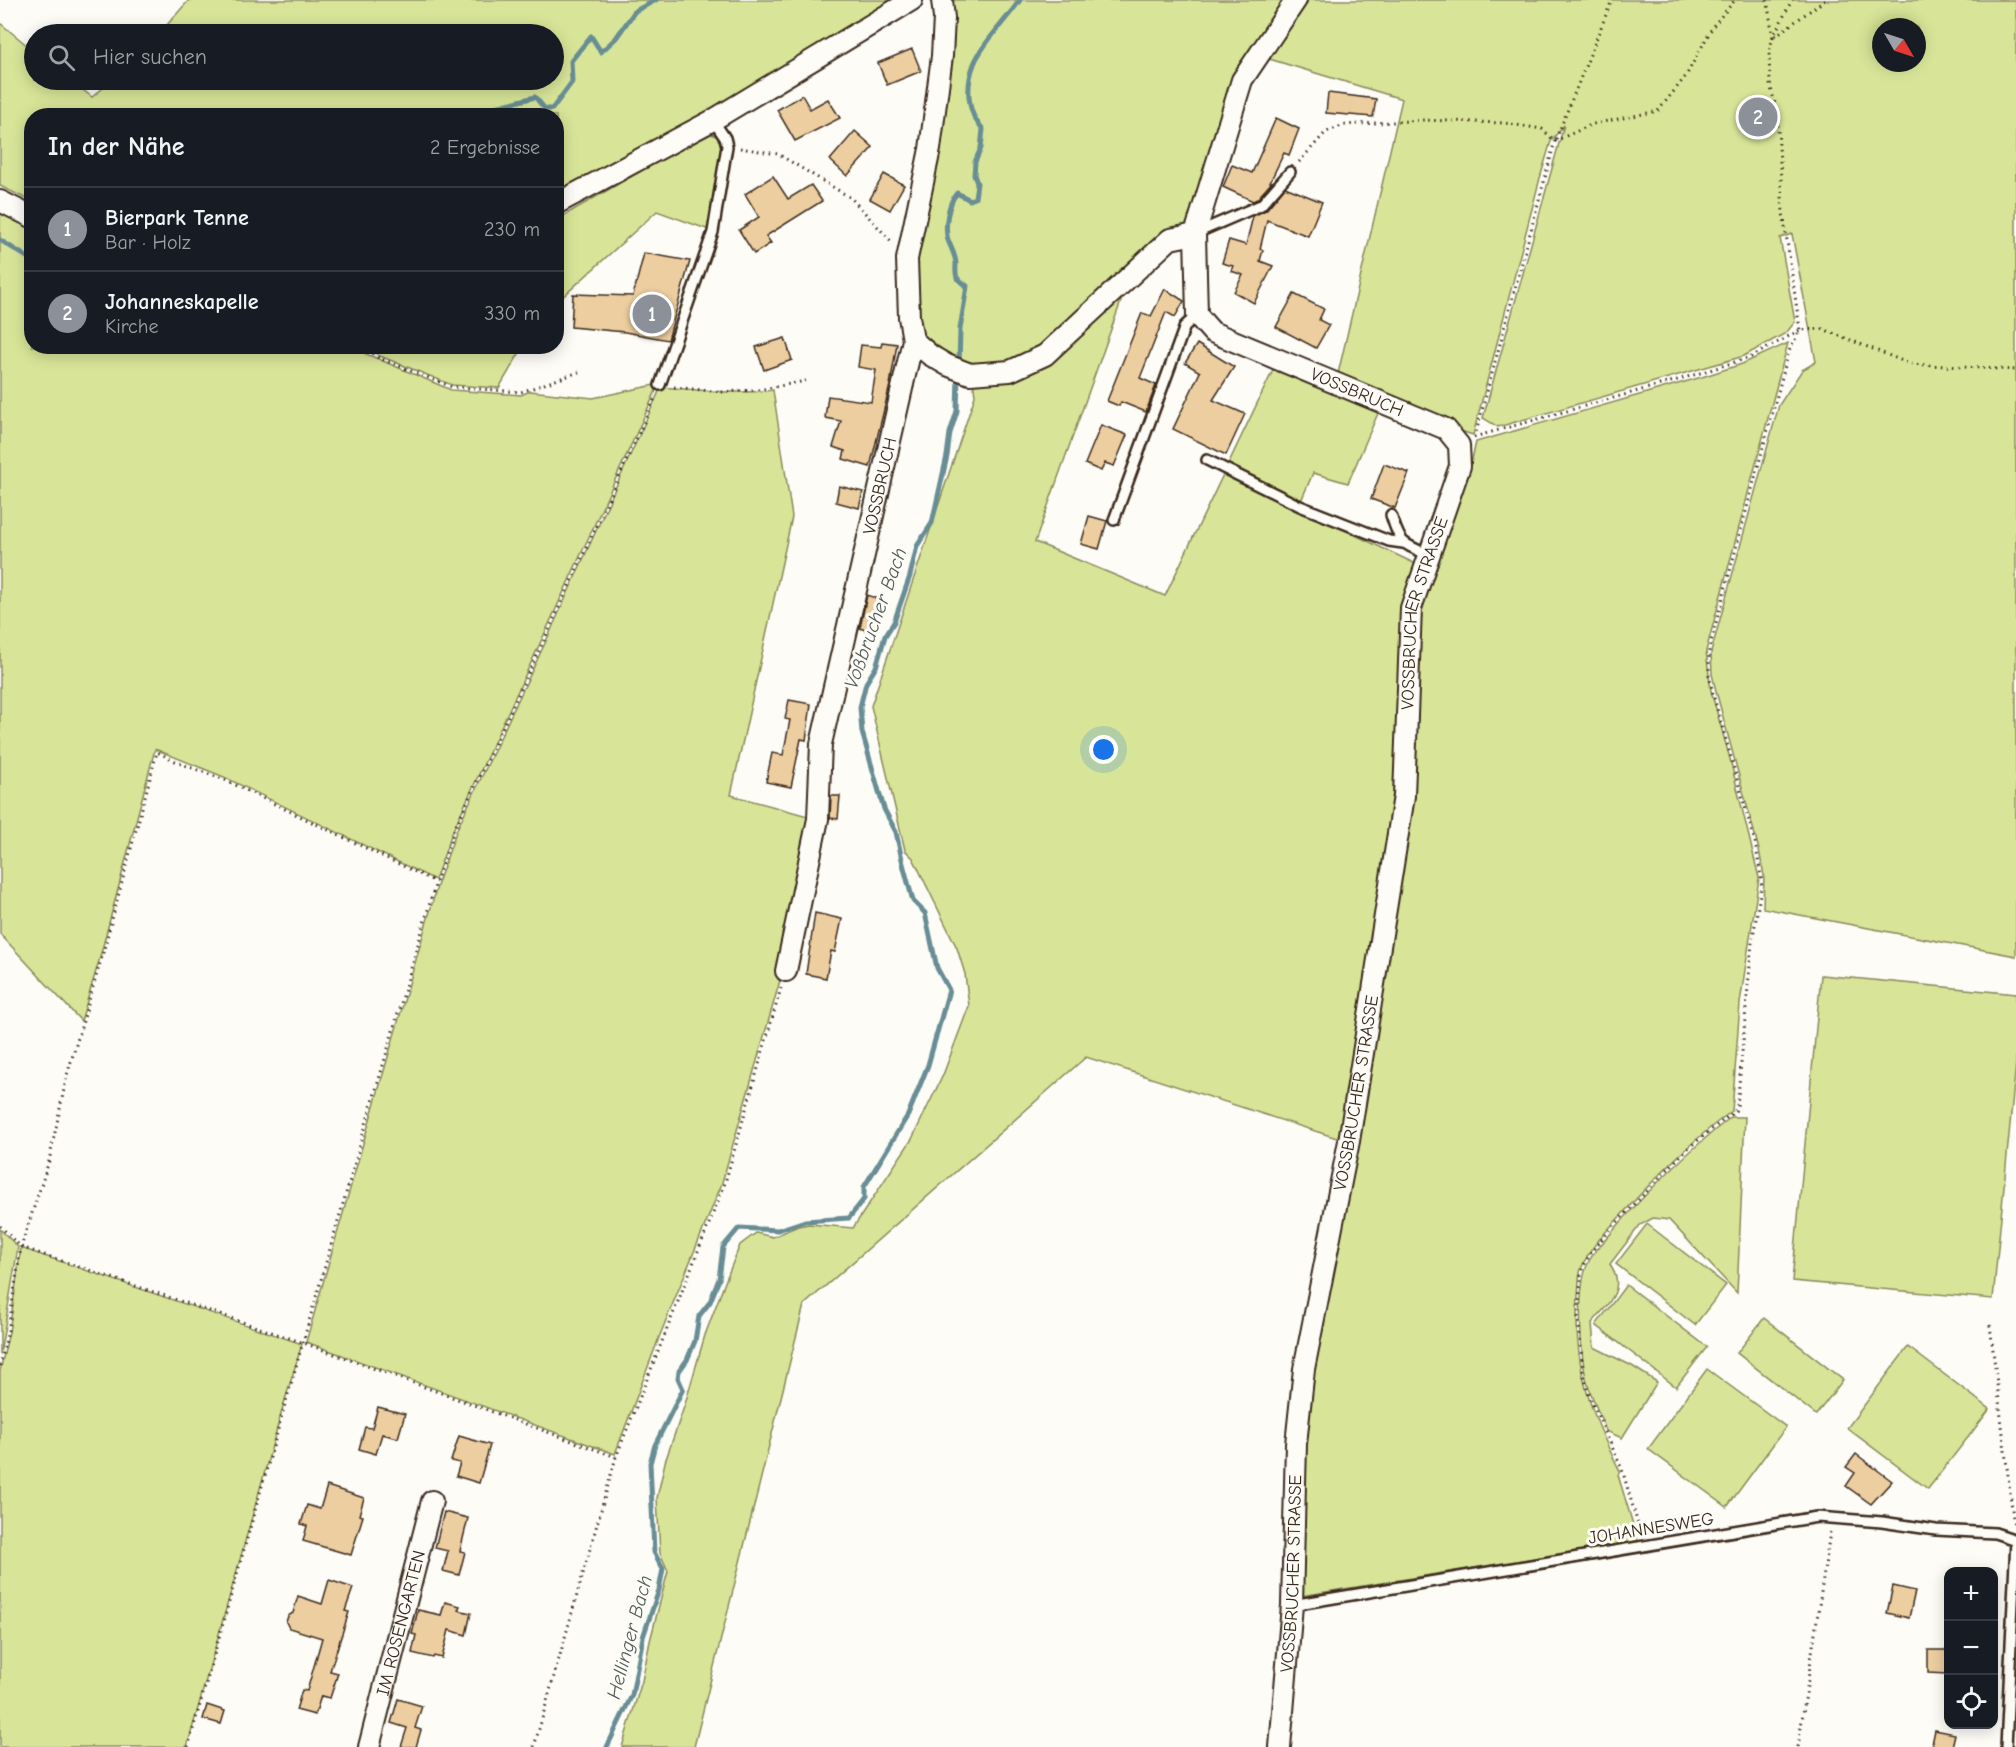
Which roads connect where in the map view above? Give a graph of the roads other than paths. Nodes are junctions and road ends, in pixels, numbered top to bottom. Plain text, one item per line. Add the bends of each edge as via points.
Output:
1 (912, 0) edge
2 (942, 0) edge
3 (1296, 0) edge
4 (713, 120) junction
5 (1290, 172) road end
6 (564, 200) edge
7 (0, 201) edge
8 (24, 213) edge
9 (1195, 234) junction
10 (1197, 315) junction
11 (914, 340) junction
12 (660, 385) road end
13 (1467, 441) joint
14 (1207, 460) dead end
15 (1391, 515) dead end
16 (1114, 520) dead end
17 (1403, 543) junction
18 (1429, 555) junction
19 (786, 971) road end
20 (432, 1501) dead end
21 (2016, 1540) edge
22 (1292, 1605) junction
23 (369, 1747) edge
24 (1280, 1747) edge
25 (2006, 1747) edge

1 - 4 street
2 - 11 street, VOSSBRUCH via 942,56 930,149 907,259
3 - 9 street via 1242,80
4 - 6 street
4 - 12 lane via 727,146 713,232
5 - 9 lane via 1261,205
7 - 8 street
9 - 10 street
9 - 11 street via 1170,239 1046,355 1010,371 970,374 930,355
10 - 13 street, VOSSBRUCH via 1212,332
10 - 16 lane via 1185,326
11 - 19 street, VOSSBRUCH via 820,744 818,819
13 - 18 street, VOSSBRUCHER STRASSE
14 - 17 lane via 1300,506
15 - 17 lane
17 - 18 lane
18 - 22 street, VOSSBRUCHER STRASSE via 1411,608 1404,796 1349,1141 1304,1369 1296,1444
20 - 23 street, IM ROSENGARTEN
21 - 22 lane, JOHANNESWEG via 1995,1533 1817,1517
21 - 25 lane
22 - 24 street, VOSSBRUCHER STRASSE

